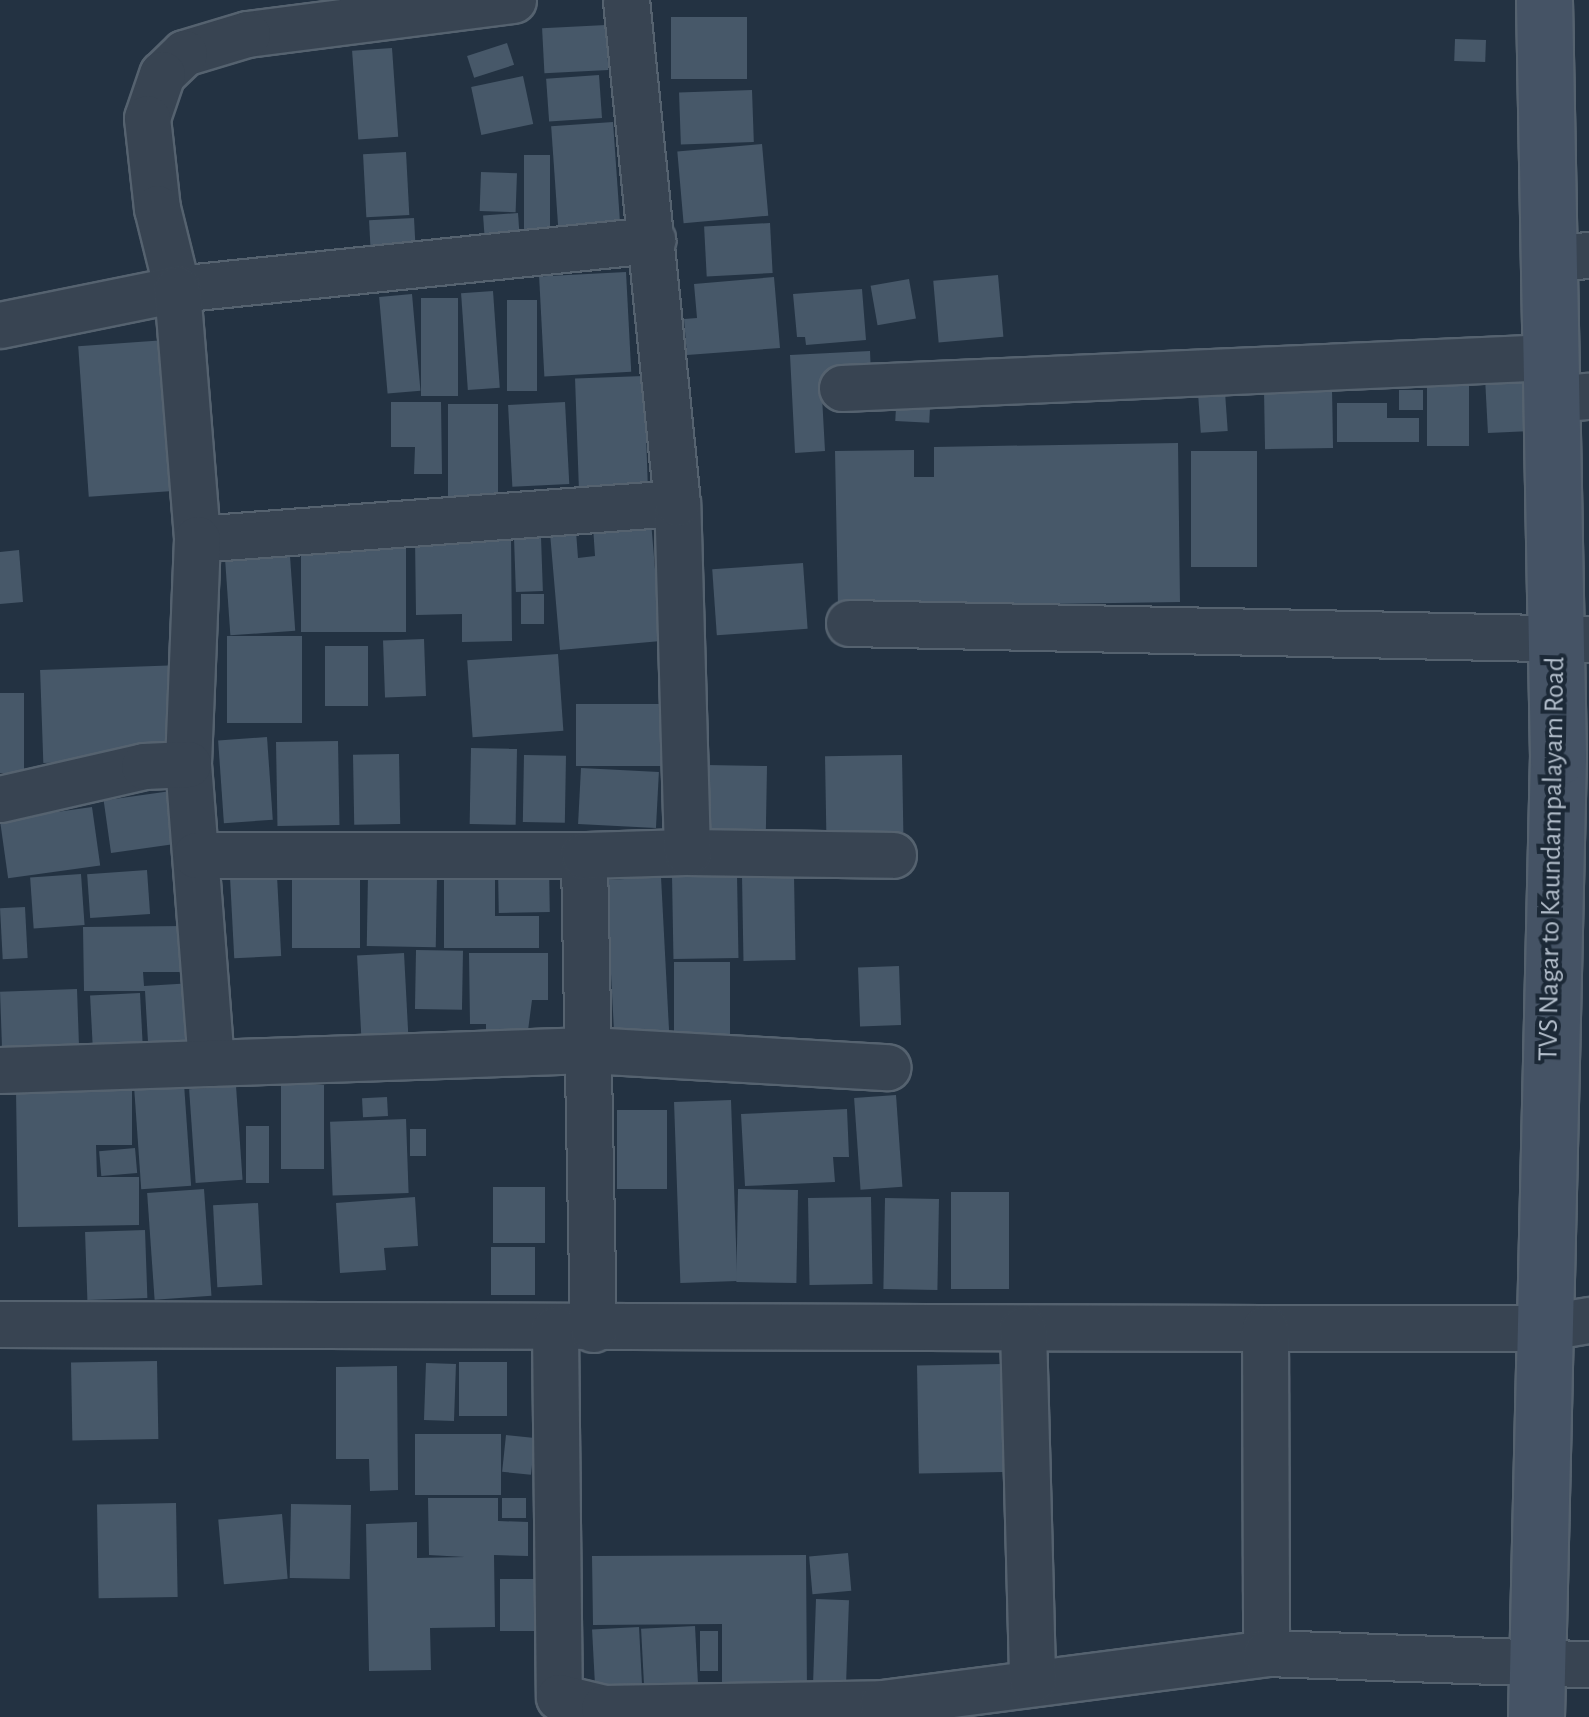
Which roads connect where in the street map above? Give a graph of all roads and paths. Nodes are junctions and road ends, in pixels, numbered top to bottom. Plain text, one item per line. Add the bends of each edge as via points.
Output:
1 (513, 0) edge
2 (626, 0) edge
3 (1544, 0) edge
4 (652, 240) junction
5 (1569, 257) edge
6 (177, 289) junction
7 (0, 325) edge
8 (1564, 384) edge
9 (842, 388) dead end
10 (677, 503) junction
11 (197, 540) junction
12 (849, 624) dead end
13 (1573, 640) edge
14 (188, 764) junction
15 (0, 799) edge
16 (687, 852) junction
17 (196, 855) junction
18 (584, 855) junction
19 (893, 855) dead end
20 (589, 1050) junction
21 (211, 1064) junction
22 (888, 1068) dead end
23 (0, 1070) edge
24 (0, 1324) edge
25 (1565, 1324) edge
26 (1264, 1328) junction
27 (574, 1329) junction
28 (1023, 1329) junction
29 (1266, 1653) junction
30 (1032, 1680) junction
31 (1554, 1682) edge
32 (714, 1710) edge

1 - 6 street via 247,34 184,53 162,74 146,118 157,208
2 - 4 street
3 - 5 street, TVS Nagar to Kaundampalayam Road
4 - 6 street
4 - 10 street
5 - 8 street, TVS Nagar to Kaundampalayam Road
6 - 7 street
6 - 11 street
8 - 9 street
8 - 13 street, TVS Nagar to Kaundampalayam Road
10 - 11 street
10 - 16 street
11 - 14 street
12 - 13 street
13 - 25 street, TVS Nagar to Kaundampalayam Road
14 - 15 street via 144,766
14 - 17 street
16 - 18 street
16 - 19 street
17 - 18 street
17 - 21 street
18 - 20 street
20 - 21 street
20 - 22 street
20 - 27 street
21 - 23 street
24 - 27 street
25 - 26 street
25 - 31 street, TVS Nagar to Kaundampalayam Road
26 - 28 street
26 - 29 street
27 - 28 street
27 - 32 street via 558,1698 604,1708
28 - 30 street
29 - 30 street
29 - 31 street
30 - 32 street via 883,1703

